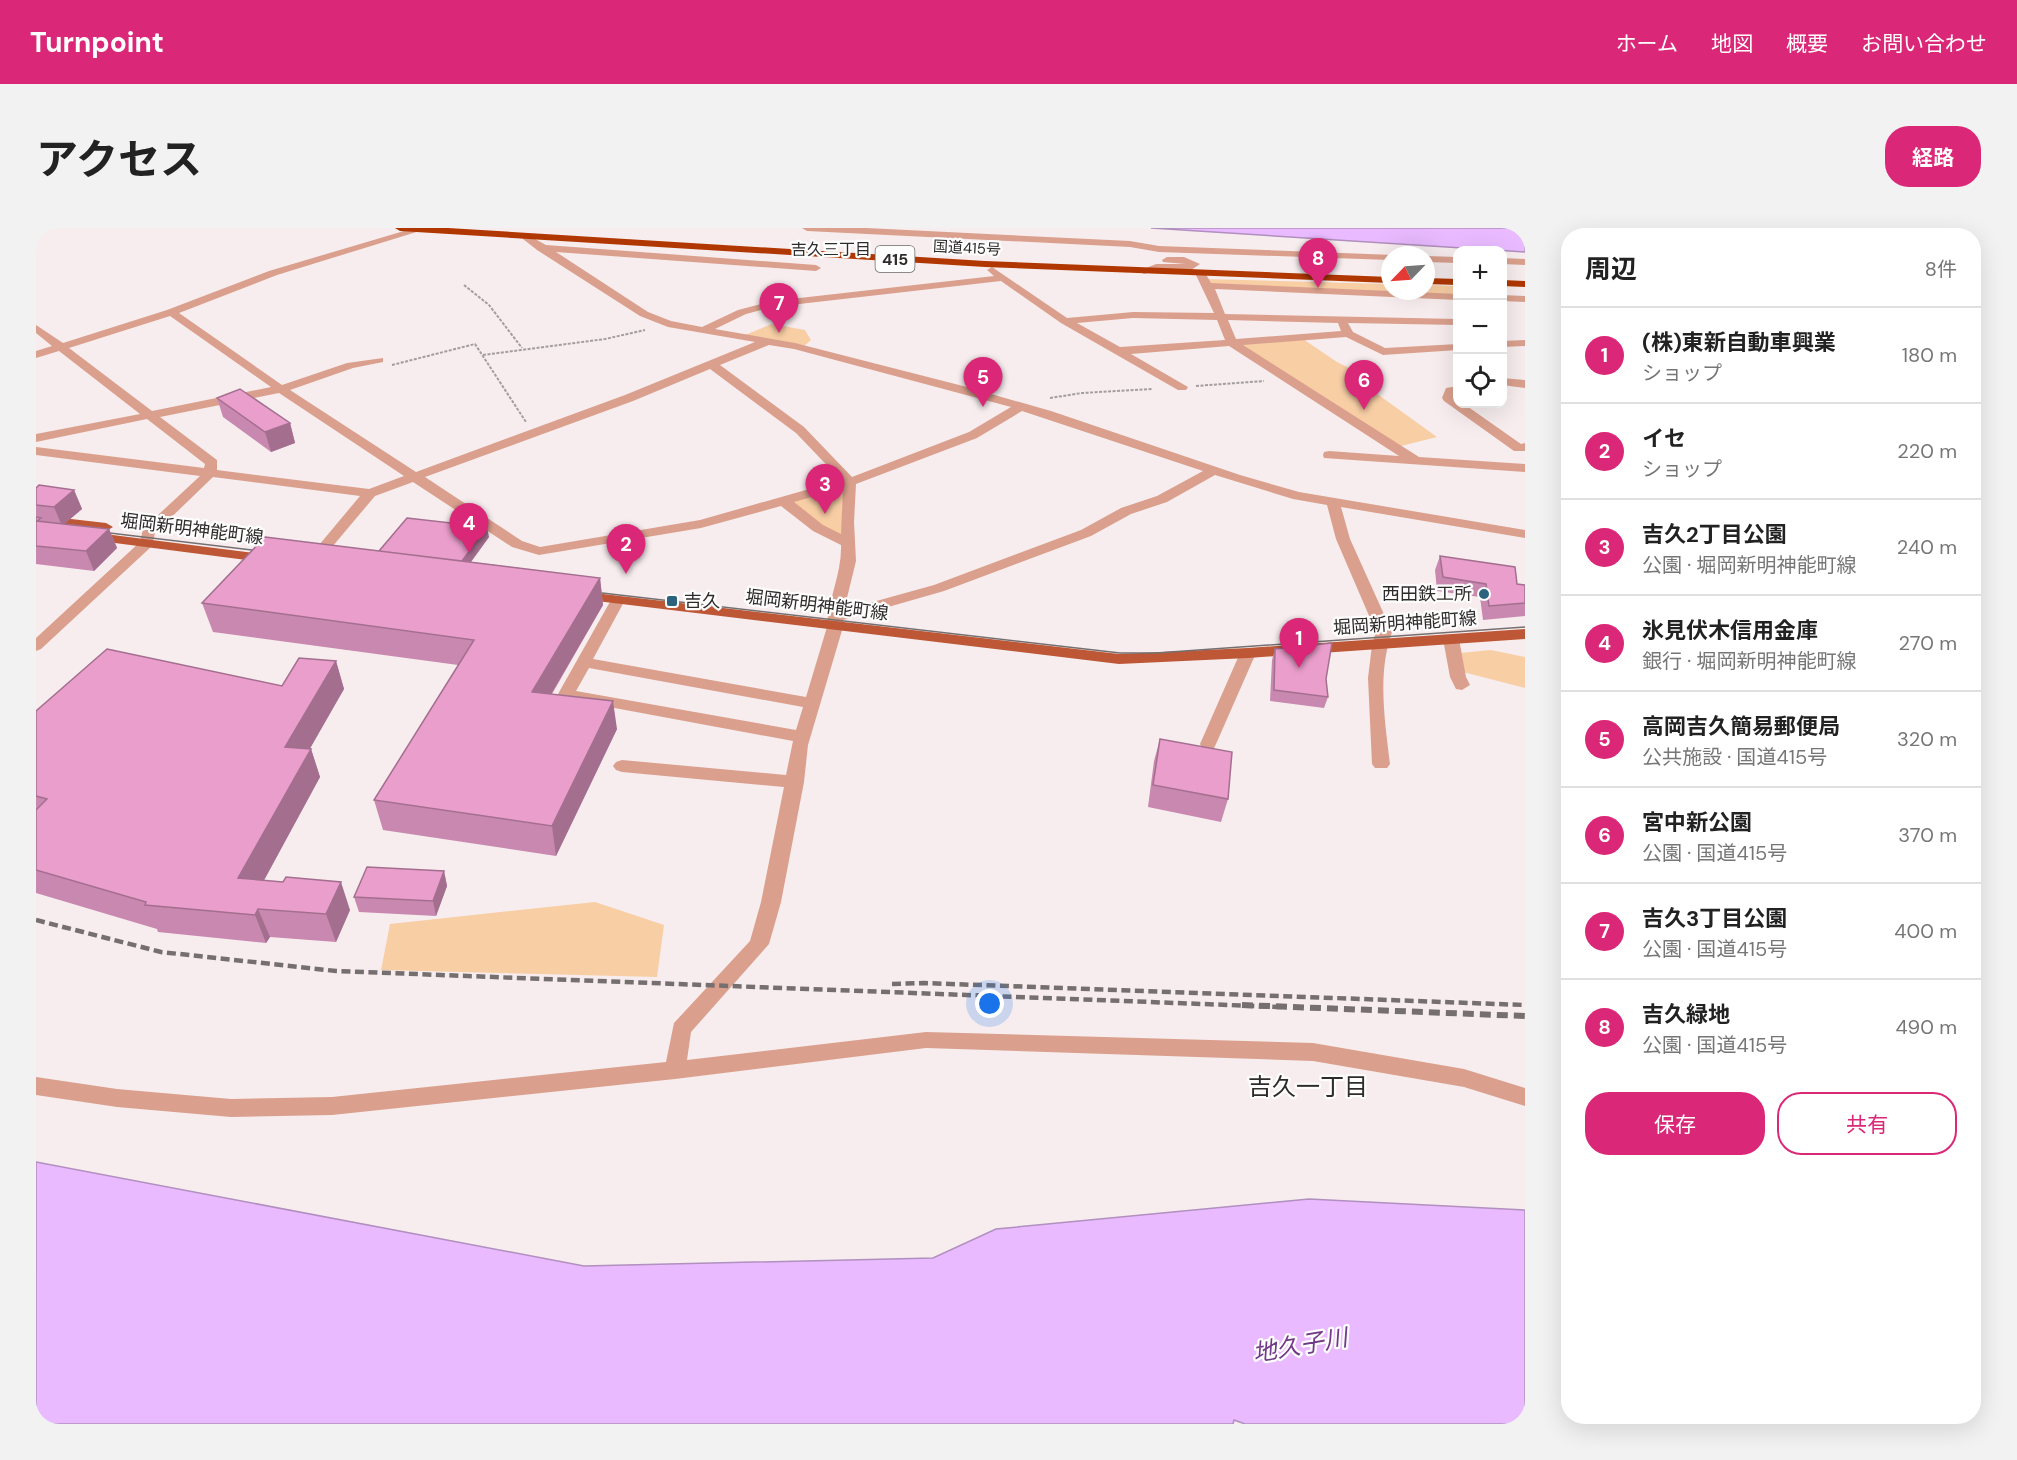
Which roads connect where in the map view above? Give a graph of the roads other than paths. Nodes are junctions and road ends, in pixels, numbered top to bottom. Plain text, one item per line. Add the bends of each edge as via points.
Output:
1 (400, 228) edge
2 (807, 228) edge
3 (418, 230) junction
4 (951, 235) junction
5 (526, 237) junction
6 (540, 247) junction
7 (1113, 254) dead end
8 (1381, 257) edge
9 (1435, 259) edge
10 (1148, 260) dead end
11 (1453, 260) edge
12 (1507, 261) edge
13 (1525, 262) edge
14 (985, 264) junction
15 (816, 268) dead end
16 (1144, 271) junction
17 (1200, 273) junction
18 (1002, 278) junction
19 (1381, 280) edge
20 (1435, 281) edge
21 (1453, 282) edge
22 (1507, 283) edge
23 (1525, 284) edge
24 (1208, 286) junction
25 (1453, 297) edge
26 (1507, 298) edge
27 (1525, 299) edge
28 (171, 312) junction
29 (1221, 317) junction
30 (1340, 320) junction
31 (1065, 321) junction
32 (1453, 322) edge
33 (36, 328) edge
34 (704, 330) junction
35 (1348, 334) junction
36 (768, 342) junction
37 (1232, 343) junction
38 (1507, 343) edge
39 (1525, 343) edge
40 (61, 347) junction
41 (1453, 347) edge
42 (1119, 351) junction
43 (36, 355) edge
44 (379, 360) road end
45 (710, 363) junction
46 (1507, 382) edge
47 (1525, 384) edge
48 (1182, 387) dead end
49 (281, 389) junction
50 (1453, 391) edge
51 (1453, 401) edge
52 (1020, 407) junction
53 (1463, 408) edge
54 (152, 416) junction
55 (36, 438) edge
56 (1525, 447) edge
57 (36, 451) edge
58 (1329, 455) dead end
59 (1416, 461) junction
60 (1525, 468) edge
61 (1213, 471) junction
62 (210, 473) junction
63 (416, 477) junction
64 (850, 482) junction
65 (370, 493) junction
66 (784, 501) junction
67 (1333, 502) junction
68 (36, 519) edge
69 (36, 529) edge
70 (1525, 534) edge
71 (147, 538) junction
72 (848, 543) junction
73 (300, 557) junction
74 (338, 561) edge
75 (618, 600) junction
76 (835, 622) junction
77 (1525, 622) edge
78 (1525, 634) edge
79 (1381, 638) junction
80 (1451, 639) junction
81 (36, 646) edge
82 (1248, 653) junction
83 (584, 662) junction
84 (1462, 685) dead end
85 (812, 704) junction
86 (802, 737) junction
87 (1208, 744) dead end
88 (1381, 764) dead end
89 (622, 766) dead end
90 (795, 782) junction
91 (675, 1070) junction
92 (36, 1086) edge
93 (1525, 1097) edge

1 - 3 highway, 国道415号 / 415
2 - 4 street
3 - 5 highway, 国道415号 / 415
3 - 28 street via 273,273
4 - 7 street via 952,240
4 - 8 street via 1160,249
5 - 6 street
5 - 14 highway, 国道415号 / 415
6 - 15 street
6 - 34 street via 644,314 668,324
9 - 11 street
10 - 16 street via 1184,260 1195,264
12 - 13 street
14 - 16 highway, 国道415号 / 415
14 - 18 street
16 - 17 highway, 国道415号 / 415
17 - 19 highway, 国道415号 / 415
17 - 24 street
18 - 31 street
18 - 34 street via 773,304 742,312
20 - 21 highway
22 - 23 highway
24 - 25 street
24 - 29 street
26 - 27 street
28 - 40 street
28 - 49 street
29 - 30 street
29 - 31 street via 1133,315
29 - 37 street
30 - 32 street
30 - 35 street
31 - 42 street
33 - 40 street
34 - 36 street
35 - 37 street
35 - 41 street via 1383,352
36 - 45 street
36 - 52 street via 822,352
37 - 42 street
37 - 59 street
38 - 39 street
40 - 43 street
40 - 54 street
42 - 48 street
44 - 49 street via 329,371
45 - 63 street via 629,398
45 - 64 street via 800,430
46 - 47 street
49 - 54 street
49 - 63 street
50 - 51 street via 1449,391 1448,398
52 - 61 street
52 - 64 street via 973,435
53 - 56 street
54 - 55 street
54 - 62 street via 212,463
57 - 62 street
58 - 59 street
59 - 60 street
61 - 67 street via 1265,488
61 - 76 street via 1086,533
62 - 65 street
62 - 71 street
63 - 65 street
63 - 66 street via 517,544 539,551 701,524
64 - 66 street
64 - 72 street
65 - 73 street
66 - 72 street via 818,528
67 - 70 street
67 - 79 street
68 - 71 main road, 堀岡新明神能町線
69 - 71 main road, 堀岡新明神能町線
71 - 73 main road, 堀岡新明神能町線
71 - 81 street
72 - 76 street via 849,561
73 - 74 main road, 堀岡新明神能町線
75 - 76 main road, 堀岡新明神能町線
75 - 76 main road, 堀岡新明神能町線 via 562,588
75 - 83 street
76 - 79 main road, 堀岡新明神能町線 via 1120,648
76 - 82 main road, 堀岡新明神能町線 via 1119,659
76 - 85 street
77 - 79 main road, 堀岡新明神能町線
78 - 80 main road, 堀岡新明神能町線
79 - 80 main road, 堀岡新明神能町線
79 - 82 main road, 堀岡新明神能町線
79 - 88 street via 1376,715
80 - 84 street
82 - 87 street
83 - 85 street
83 - 86 street via 566,694
85 - 86 street
86 - 90 street
89 - 90 street
90 - 91 street via 759,944 681,1029
91 - 92 street via 320,1106 231,1108
91 - 93 street via 926,1040 1313,1052 1464,1078

